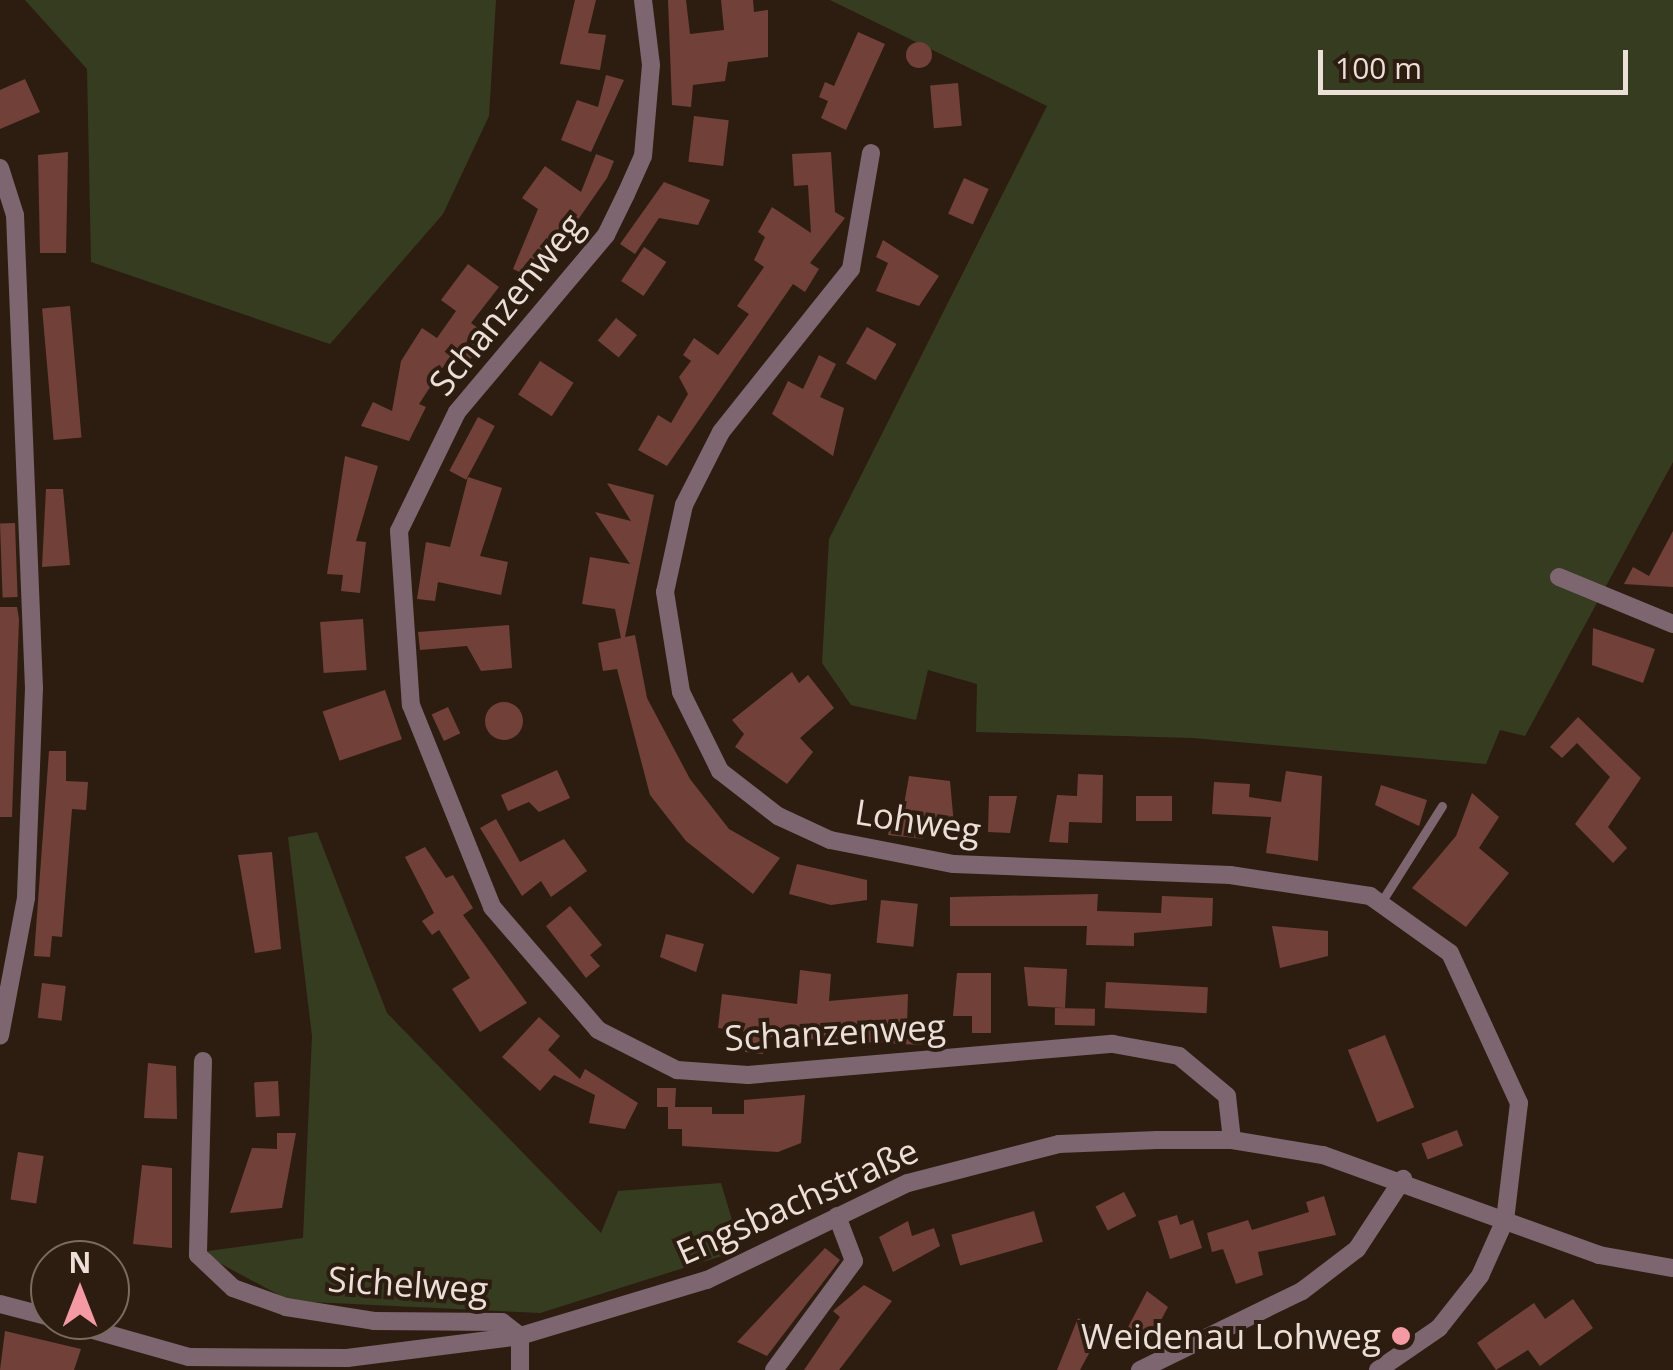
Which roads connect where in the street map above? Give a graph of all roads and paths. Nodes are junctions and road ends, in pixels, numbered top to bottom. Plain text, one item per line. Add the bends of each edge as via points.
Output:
1 (643, 0) edge
2 (872, 153) dead end
3 (0, 168) edge
4 (1560, 577) dead end
5 (1673, 624) edge
6 (1442, 806) dead end
7 (1380, 904) junction
8 (0, 1036) edge
9 (202, 1060) dead end
10 (1232, 1140) junction
11 (1403, 1179) junction
12 (837, 1216) junction
13 (1505, 1220) junction
14 (1673, 1268) edge
15 (0, 1304) edge
16 (30, 1312) edge
17 (520, 1336) junction
18 (105, 1340) edge
19 (157, 1362) edge
20 (520, 1370) edge
21 (774, 1370) edge
22 (1140, 1370) edge
23 (1378, 1370) edge

1 - 10 street, Schanzenweg via 651,65 643,156 626,194 606,235 457,412 399,531 411,705 492,907 598,1030 677,1070 748,1075 1112,1044 1179,1056 1228,1096
2 - 7 street, Lohweg via 851,269 721,432 674,543 669,643 681,692 720,770 778,816 882,854 1230,875
3 - 8 street via 15,215 34,688 26,898
4 - 5 street
6 - 7 lane
7 - 13 street, Lohweg via 1450,952 1486,1016 1518,1103
9 - 17 street, Sichelweg via 198,1254 233,1288 374,1321 502,1322
10 - 11 street, Engsbachstraße
10 - 12 street, Engsbachstraße via 1059,1144 908,1183
11 - 13 street, Engsbachstraße
11 - 22 street via 1357,1249 1302,1291
12 - 17 street, Engsbachstraße via 707,1280
12 - 21 street via 854,1261
13 - 14 street, Engsbachstraße via 1599,1255
13 - 23 street, Lohweg via 1480,1276 1439,1328
15 - 16 street
17 - 19 street, Engsbachstraße via 347,1358
17 - 20 street
18 - 19 street, Engsbachstraße

